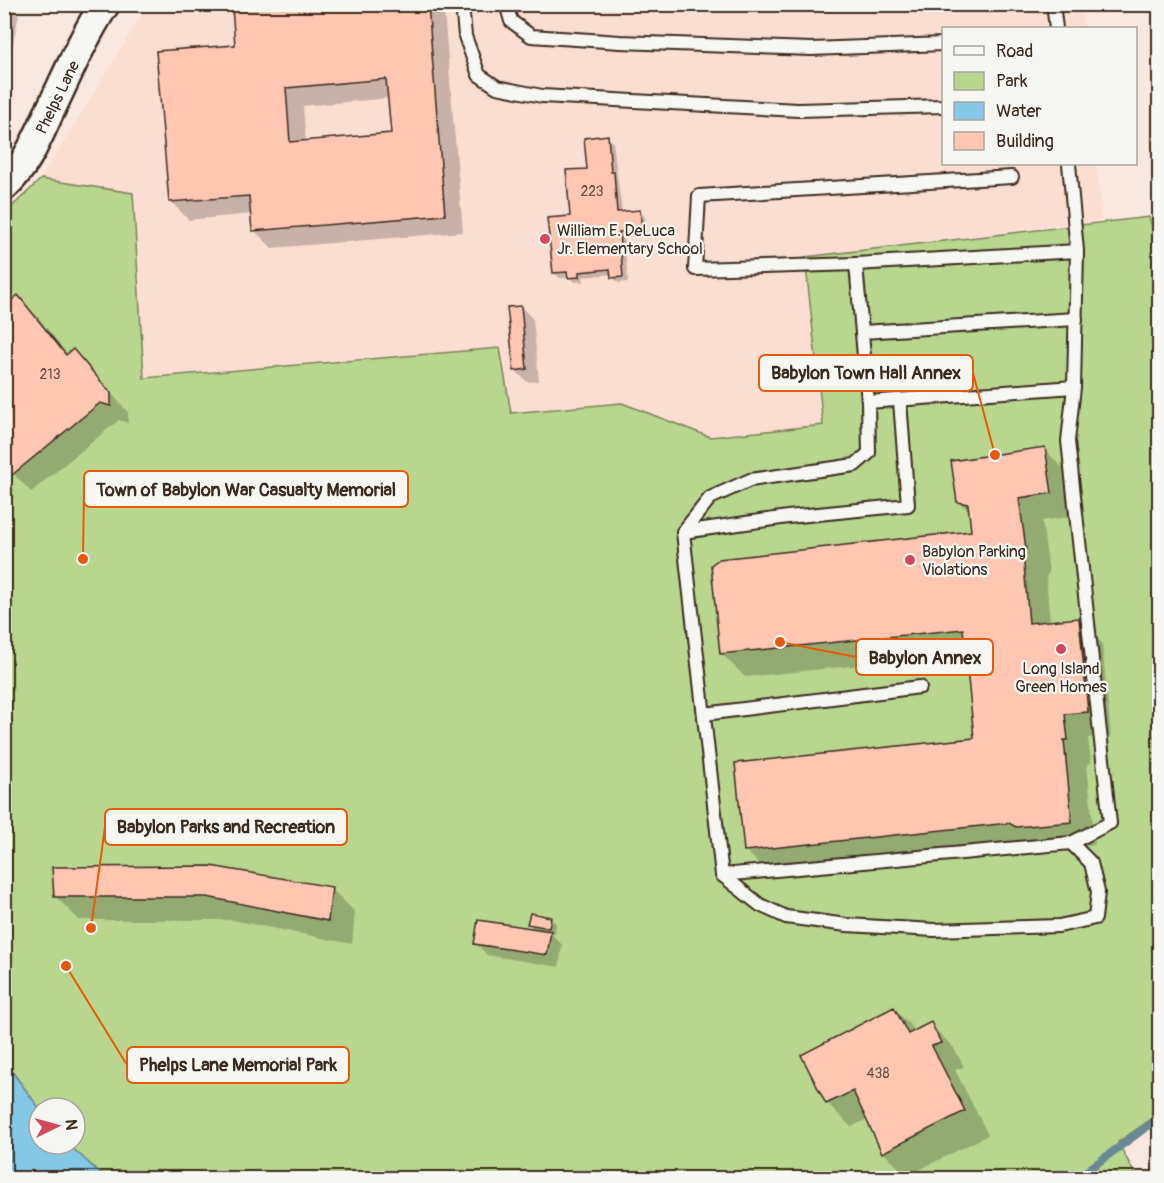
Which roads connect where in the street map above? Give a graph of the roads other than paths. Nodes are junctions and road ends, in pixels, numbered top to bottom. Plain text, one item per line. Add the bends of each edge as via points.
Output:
1 (105, 4) edge
2 (462, 4) edge
3 (506, 4) edge
4 (1053, 4) edge
5 (1056, 27) edge
6 (942, 44) edge
7 (942, 106) edge
8 (1069, 165) edge
9 (1012, 177) dead end
10 (4, 186) edge
11 (1077, 251) junction
12 (856, 264) junction
13 (1076, 319) junction
14 (862, 332) junction
15 (1074, 387) junction
16 (900, 400) junction
17 (868, 402) junction
18 (683, 532) junction
19 (920, 687) dead end
20 (704, 714) junction
21 (1071, 843) junction
22 (722, 875) junction

1 - 10 street, Phelps Lane via 30,154
2 - 7 lane via 465,36 479,75 497,87 542,96 798,110
3 - 6 lane via 511,21 531,36 811,49
4 - 5 lane
8 - 11 lane
9 - 12 lane via 699,196 695,268
11 - 12 lane
11 - 13 lane
12 - 14 lane
13 - 14 lane
13 - 15 lane
14 - 17 lane
15 - 16 lane
15 - 21 lane via 1068,441 1110,823
16 - 17 lane
16 - 18 lane via 908,505
17 - 18 lane via 869,453 855,465 750,480 710,498
18 - 20 lane
19 - 20 lane
20 - 22 lane
21 - 22 lane
21 - 22 lane via 1091,863 1098,892 1095,918 1059,926 934,930 786,917 760,905

